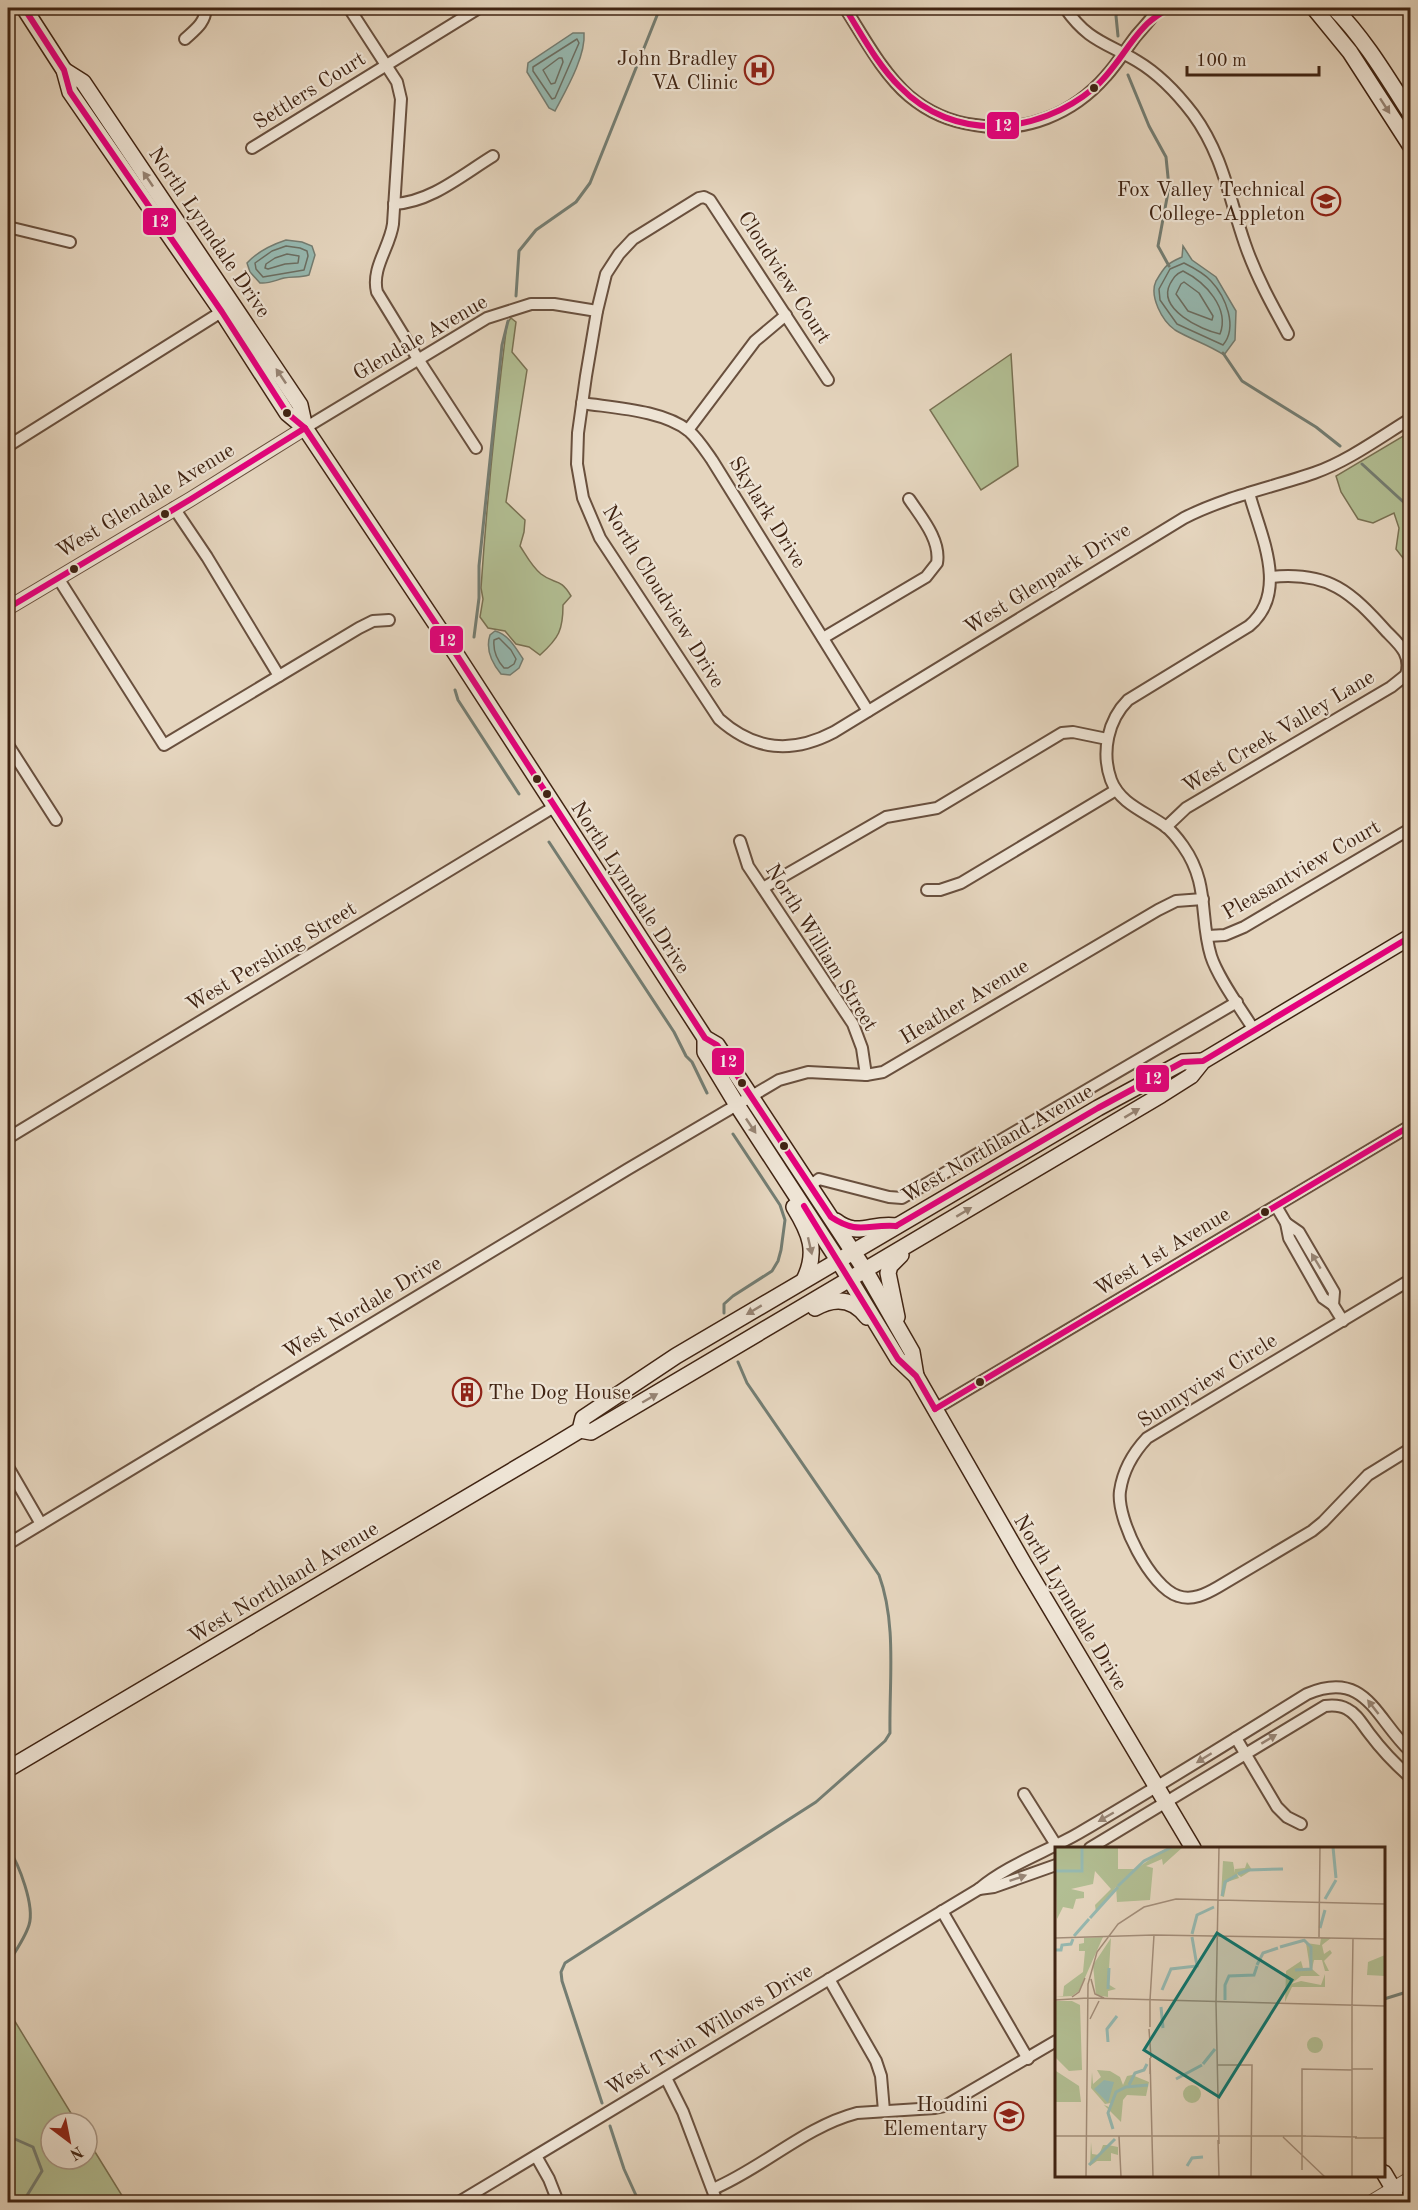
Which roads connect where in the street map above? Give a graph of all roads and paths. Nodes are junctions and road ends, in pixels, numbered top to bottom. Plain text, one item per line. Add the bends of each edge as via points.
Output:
1 (24, 8) edge
2 (206, 8) edge
3 (349, 8) edge
4 (479, 8) edge
5 (845, 8) edge
6 (1065, 8) edge
7 (1159, 8) edge
8 (1169, 8) edge
9 (1314, 8) edge
10 (1334, 8) edge
11 (1150, 21) junction
12 (185, 39) dead end
13 (1123, 55) junction
14 (386, 65) junction
15 (1410, 114) edge
16 (1410, 145) edge
17 (252, 148) dead end
18 (493, 156) dead end
19 (706, 198) joint
20 (394, 204) junction
21 (8, 227) edge
22 (70, 242) dead end
23 (228, 308) junction
24 (597, 311) junction
25 (786, 315) junction
26 (1288, 334) dead end
27 (418, 359) junction
28 (828, 380) dead end
29 (582, 403) junction
30 (1410, 419) edge
31 (305, 428) junction
32 (688, 430) junction
33 (8, 446) edge
34 (476, 448) dead end
35 (1249, 492) junction
36 (909, 499) dead end
37 (174, 508) junction
38 (1271, 577) junction
39 (58, 578) junction
40 (8, 608) edge
41 (389, 620) dead end
42 (824, 638) junction
43 (279, 676) junction
44 (868, 711) junction
45 (714, 712) joint
46 (1107, 739) junction
47 (8, 745) edge
48 (1116, 790) junction
49 (554, 807) junction
50 (56, 820) dead end
51 (1166, 827) junction
52 (1410, 829) edge
53 (740, 841) dead end
54 (763, 888) junction
55 (927, 890) dead end
56 (1203, 899) junction
57 (1208, 936) junction
58 (1410, 938) edge
59 (1237, 1002) junction
60 (1254, 1030) junction
61 (705, 1038) junction
62 (1203, 1060) junction
63 (866, 1075) junction
64 (751, 1096) junction
65 (737, 1105) junction
66 (1410, 1126) edge
67 (8, 1138) edge
68 (784, 1175) junction
69 (811, 1185) junction
70 (911, 1193) junction
71 (1276, 1206) junction
72 (922, 1211) junction
73 (831, 1217) junction
74 (896, 1226) junction
75 (914, 1242) junction
76 (854, 1251) junction
77 (838, 1260) junction
78 (865, 1270) junction
79 (850, 1279) junction
80 (804, 1280) junction
81 (1410, 1280) edge
82 (874, 1319) junction
83 (1343, 1321) junction
84 (896, 1323) junction
85 (756, 1334) junction
86 (915, 1376) junction
87 (935, 1409) junction
88 (580, 1430) junction
89 (1410, 1449) edge
90 (8, 1467) edge
91 (41, 1524) junction
92 (8, 1544) edge
93 (1319, 1689) junction
94 (1325, 1706) junction
95 (1236, 1738) junction
96 (1410, 1751) edge
97 (1245, 1753) junction
98 (8, 1769) edge
99 (1410, 1777) edge
100 (1157, 1787) junction
101 (1024, 1794) dead end
102 (1165, 1802) junction
103 (1301, 1824) dead end
104 (1057, 1847) edge
105 (1092, 1847) edge
106 (1192, 1847) edge
107 (1055, 1848) edge
108 (1055, 1865) edge
109 (979, 1889) junction
110 (942, 1911) junction
111 (829, 1979) junction
112 (1055, 2042) edge
113 (1028, 2059) junction
114 (666, 2078) junction
115 (884, 2110) junction
116 (536, 2156) junction
117 (1385, 2177) edge
118 (1410, 2180) edge
119 (713, 2189) junction
120 (1395, 2196) edge
121 (459, 2202) edge
122 (558, 2202) edge
123 (717, 2202) edge
124 (1372, 2202) edge
125 (1410, 2202) edge

1 - 23 main road, North Lynndale Drive via 64,70 70,92
2 - 12 street via 200,26
3 - 14 street
4 - 14 street, Settlers Court
5 - 13 street via 909,97 949,119 969,124 1007,128 1050,117 1096,87
6 - 13 street via 1091,37
7 - 11 street
8 - 11 street
9 -> 16 main road via 1350,52
10 - 15 main road via 1375,59
11 - 13 street
13 - 26 street via 1165,82 1202,128 1221,166 1255,272
14 - 17 street, Settlers Court
14 - 20 street via 397,82 401,99
18 - 20 street via 424,198
19 - 24 street, North Cloudview Drive via 693,201 626,245 606,274
19 - 25 street, Cloudview Court via 713,202
20 - 27 street via 392,233 376,273 376,284
21 - 22 street
23 - 31 main road, North Lynndale Drive via 287,413
23 - 33 street
24 - 27 street, Glendale Avenue via 554,304 517,307 487,318
24 - 29 street, North Cloudview Drive
25 - 28 street, Cloudview Court
25 - 32 street via 755,341
27 - 31 street, Glendale Avenue
27 - 34 street
29 - 32 street, Skylark Drive via 661,417
29 - 45 street, North Cloudview Drive via 577,464 587,512
30 - 35 street, West Glenpark Drive via 1316,472
31 - 37 street, West Glendale Avenue
31 - 49 main road, North Lynndale Drive
32 - 42 street, Skylark Drive via 712,460
35 - 38 street
35 - 44 street, West Glenpark Drive via 1184,518
36 - 42 street via 937,549 933,570
37 - 39 street, West Glendale Avenue
37 - 43 street
38 - 46 street via 1267,600 1256,620 1128,700 1116,714
38 - 51 street, West Creek Valley Lane via 1315,579 1358,599 1403,649 1408,660 1406,675 1186,808
39 - 40 street, West Glendale Avenue
39 - 43 street via 164,745
41 - 43 street via 373,621
42 - 44 street, Skylark Drive
44 - 45 street, West Glenpark Drive via 822,738 786,747 743,736
46 - 48 street via 1108,770
46 - 54 street via 1062,733 937,808 886,817
47 - 50 street
48 - 51 street
48 - 55 street via 961,883
49 - 61 main road, North Lynndale Drive
49 - 67 street, West Pershing Street
51 - 56 street via 1188,855
52 - 57 street, Pleasantview Court via 1244,927 1225,935
53 - 54 street, North William Street via 748,866
54 - 63 street, North William Street via 859,1035
56 - 57 street
56 - 63 street, Heather Avenue via 1176,901 1158,910 904,1061 883,1072
57 - 59 street via 1214,963
58 - 60 main road, West Northland Avenue
59 - 60 street
59 - 70 street
60 - 62 main road, West Northland Avenue
61 - 64 main road, North Lynndale Drive via 717,1045
61 - 65 main road, North Lynndale Drive via 705,1052
62 - 72 main road, West Northland Avenue via 1184,1062 1098,1108
75 -> 62 main road, West Northland Avenue via 1161,1095 1191,1076
63 - 64 street, Heather Avenue via 802,1074 779,1080
64 - 65 street, Heather Avenue
64 - 69 main road, North Lynndale Drive
65 -> 68 main road, North Lynndale Drive
65 - 91 street, West Nordale Drive
66 - 71 street, West 1st Avenue
68 - 77 main road, North Lynndale Drive
68 -> 80 main road via 782,1187 812,1248 811,1265
69 - 70 street via 819,1179 889,1197 902,1198
69 - 73 main road, North Lynndale Drive
70 - 72 street
71 - 83 street via 1323,1298
71 - 87 street, West 1st Avenue
72 - 74 main road, West Northland Avenue
73 - 74 main road via 855,1230
73 - 76 main road, North Lynndale Drive
74 - 76 main road, West Northland Avenue
75 - 78 main road, West Northland Avenue
75 - 84 main road via 894,1260 888,1273 898,1314
76 - 77 main road, West Northland Avenue
76 - 78 main road, North Lynndale Drive
77 - 79 main road, North Lynndale Drive
77 - 80 main road, West Northland Avenue
78 - 79 main road, West Northland Avenue
78 - 84 main road, North Lynndale Drive
79 - 82 main road, North Lynndale Drive
79 - 85 main road, West Northland Avenue
80 -> 88 main road, West Northland Avenue via 657,1368 583,1418
81 - 83 street, Sunnyview Circle
82 - 85 main road via 857,1306 831,1300 769,1335
82 - 86 main road, North Lynndale Drive via 898,1359
83 - 89 street, Sunnyview Circle via 1147,1438 1129,1462 1119,1493 1120,1511 1131,1538 1159,1583 1170,1593 1192,1598 1205,1594 1312,1531 1368,1475
84 - 86 main road, North Lynndale Drive via 912,1352
88 -> 85 main road, West Northland Avenue via 591,1432
86 - 87 main road, North Lynndale Drive
87 - 100 main road, North Lynndale Drive
88 - 98 main road, West Northland Avenue
90 - 91 street
91 - 92 street, West Nordale Drive
93 - 94 street
93 - 95 street, West Twin Willows Drive
96 -> 93 street via 1362,1695 1335,1686
97 -> 94 street
94 - 99 street via 1346,1707 1355,1713
95 - 97 street
95 -> 100 street, West Twin Willows Drive
97 - 102 street
97 - 103 street via 1277,1807
100 - 102 main road, North Lynndale Drive
100 -> 104 street, West Twin Willows Drive
101 - 104 street
102 - 105 street
102 - 106 main road, North Lynndale Drive
107 - 109 street, West Twin Willows Drive
109 -> 108 street, West Twin Willows Drive
109 - 110 street, West Twin Willows Drive
110 - 111 street, West Twin Willows Drive
110 - 113 street
111 - 114 street, West Twin Willows Drive
111 - 115 street via 876,2061
112 - 113 street
113 - 115 street via 945,2106
114 - 116 street, West Twin Willows Drive
114 - 119 street
115 - 119 street via 834,2121
116 - 121 street, West Twin Willows Drive
116 - 122 street
117 - 120 main road
118 - 120 street
119 - 123 street
120 - 124 street
120 - 125 main road

